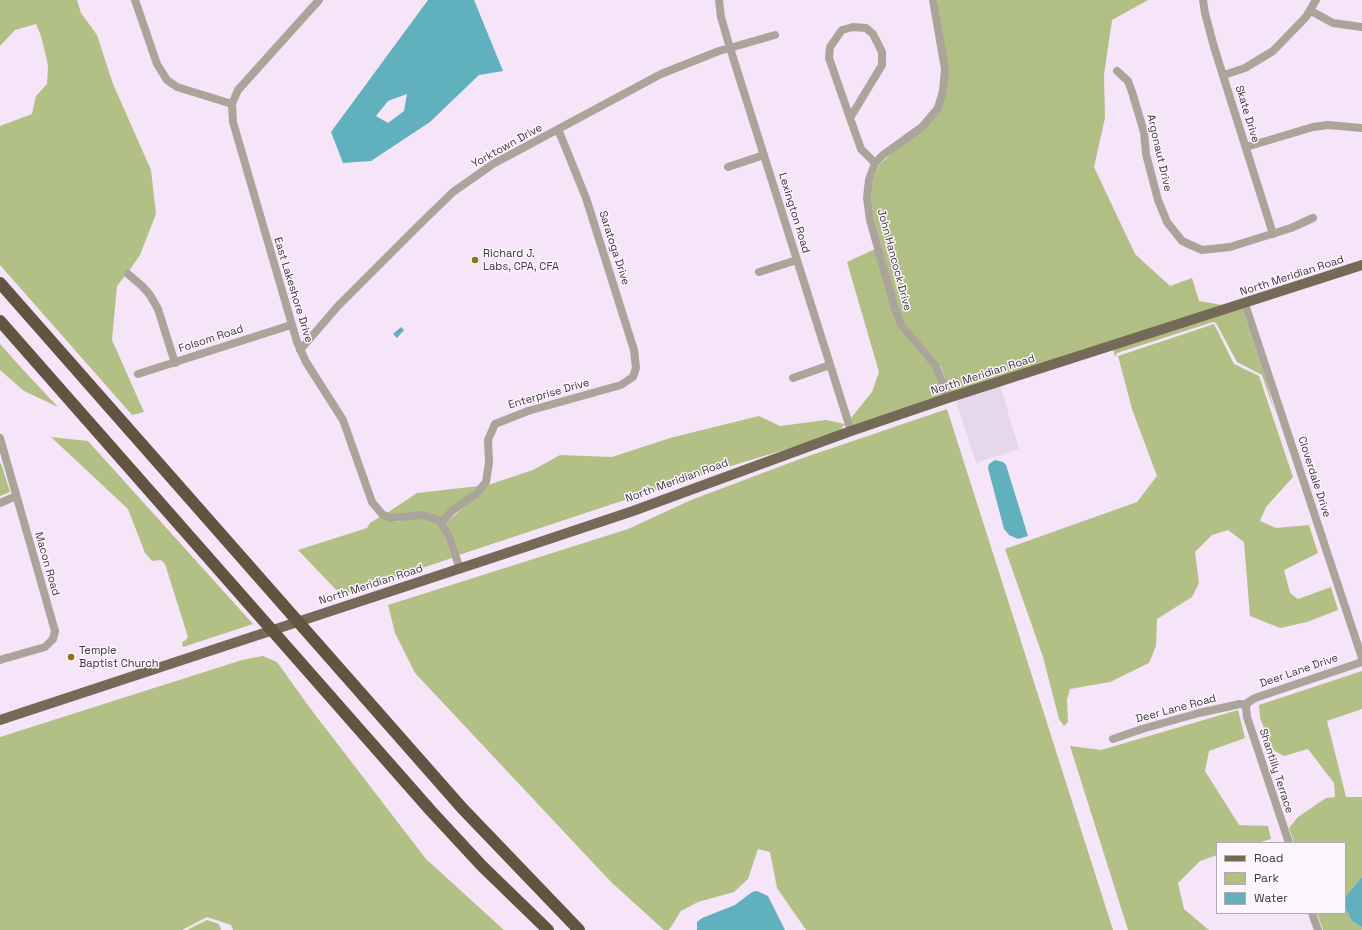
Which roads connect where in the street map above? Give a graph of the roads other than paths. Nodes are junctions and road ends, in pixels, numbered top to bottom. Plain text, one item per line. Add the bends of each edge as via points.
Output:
1 (135, 0) edge
2 (319, 0) edge
3 (719, 0) edge
4 (933, 0) edge
5 (1203, 0) edge
6 (1316, 0) edge
7 (1311, 11) junction
8 (1362, 27) edge
9 (774, 35) dead end
10 (730, 48) junction
11 (1117, 71) dead end
12 (1224, 75) junction
13 (232, 104) junction
14 (850, 118) junction
15 (1362, 128) edge
16 (558, 129) junction
17 (1246, 147) junction
18 (764, 155) junction
19 (875, 163) junction
20 (728, 166) dead end
21 (1313, 218) dead end
22 (1273, 234) junction
23 (797, 260) junction
24 (1362, 265) edge
25 (758, 272) dead end
26 (128, 274) dead end
27 (0, 283) edge
28 (1245, 304) junction
29 (0, 322) edge
30 (291, 325) junction
31 (300, 350) junction
32 (175, 363) junction
33 (830, 365) junction
34 (138, 374) dead end
35 (633, 377) joint
36 (793, 378) dead end
37 (948, 398) junction
38 (851, 431) junction
39 (0, 438) edge
40 (16, 496) junction
41 (0, 502) edge
42 (441, 523) junction
43 (460, 569) junction
44 (1362, 658) edge
45 (0, 660) edge
46 (1362, 662) edge
47 (1246, 705) junction
48 (0, 720) edge
49 (1113, 739) dead end
50 (1289, 842) edge
51 (1312, 914) edge
52 (548, 930) edge
53 (579, 930) edge
54 (1318, 930) edge

1 - 13 street via 157,64 167,80 177,87
2 - 13 street via 238,90
3 - 10 street, Lexington Road
4 - 19 street via 945,69 944,91 940,103 922,127
5 - 12 street, Skate Drive
6 - 7 street
7 - 8 street via 1333,23
7 - 12 street via 1273,51 1245,68
9 - 10 street, Yorktown Drive
10 - 16 street, Yorktown Drive via 661,74
10 - 18 street, Lexington Road
11 - 22 street, Argonaut Drive via 1128,81 1132,92 1144,132 1146,154 1158,200 1167,222 1182,241 1202,250 1222,248
12 - 17 street, Skate Drive
13 - 30 street, East Lakeshore Drive via 233,122
14 - 14 street via 829,58 830,47 842,30 861,27 866,28 877,40 882,52 882,65
14 - 19 street via 861,149
15 - 17 street via 1313,126
16 - 31 street, Yorktown Drive via 506,156 453,192 338,306
16 - 35 street, Saratoga Drive via 586,198 634,350 636,368
17 - 22 street, Skate Drive
18 - 20 street
18 - 23 street, Lexington Road
19 - 37 street, John Hancock Drive via 869,180 867,198 870,220 895,309 902,326 936,366
21 - 22 street, Argonaut Drive
23 - 25 street
23 - 33 street, Lexington Road
24 - 28 main road, North Meridian Road
26 - 32 street via 146,291 158,309
27 - 53 highway via 462,808
28 - 37 main road, North Meridian Road
28 - 44 street, Cloverdale Drive
29 - 52 highway via 431,812
30 - 31 street, East Lakeshore Drive
30 - 32 street, Folsom Road
31 - 42 street, East Lakeshore Drive via 341,416 353,443 368,492 377,509 390,518 424,515
32 - 34 street, Folsom Road
33 - 36 street
33 - 38 street, Lexington Road
35 - 42 street, Enterprise Drive via 621,385 528,410 496,424 488,440 489,463 486,482 477,493 453,510
37 - 38 main road, North Meridian Road
38 - 43 main road, North Meridian Road
39 - 40 street, Macon Road
40 - 41 street
40 - 45 street, Macon Road via 55,636 45,647
42 - 43 street via 449,537
43 - 48 main road, North Meridian Road
46 - 47 street, Deer Lane Drive via 1255,698
47 - 49 street, Deer Lane Road via 1199,713
47 - 50 street, Shantilly Terrace via 1247,718
51 - 54 street

